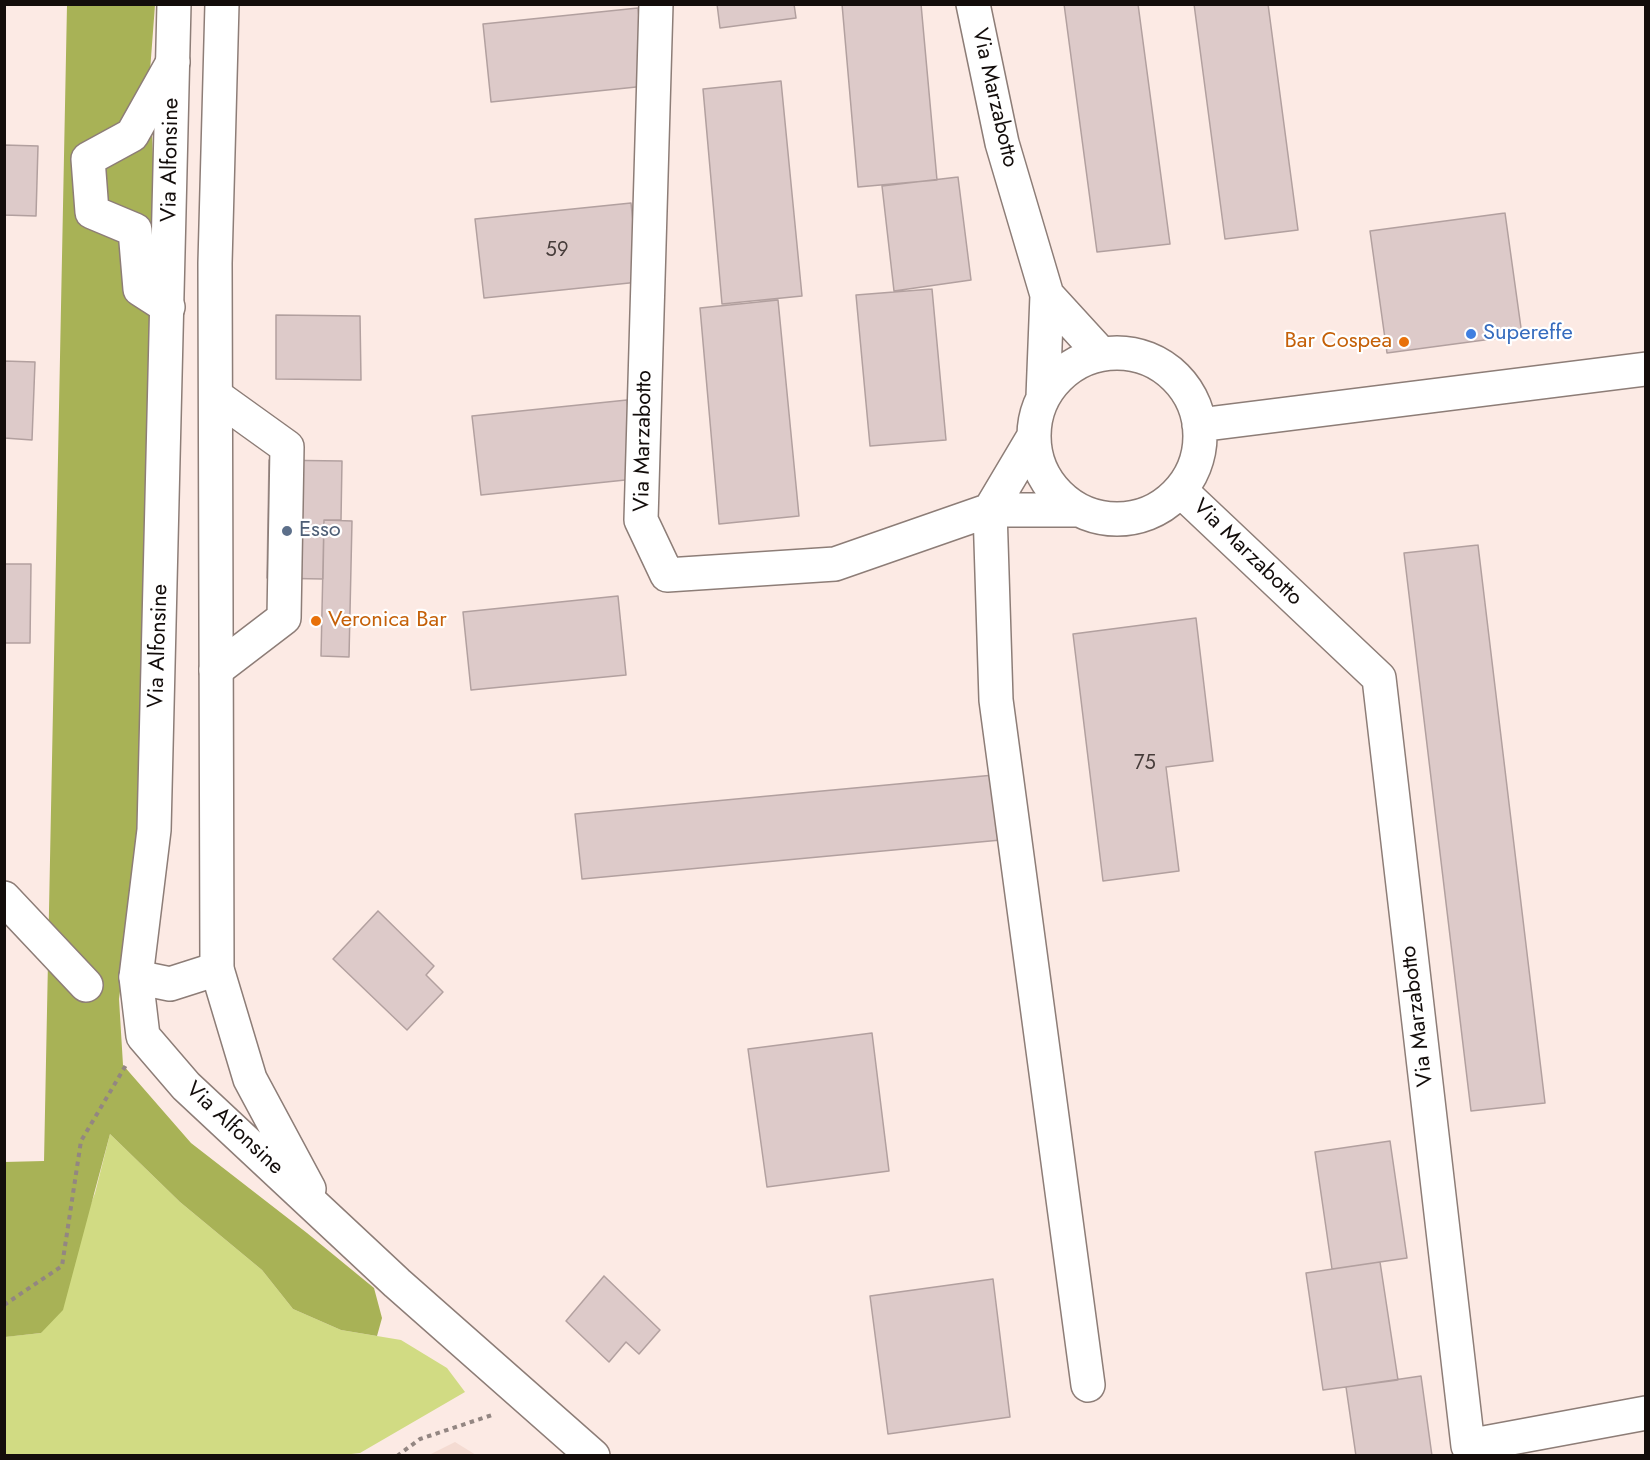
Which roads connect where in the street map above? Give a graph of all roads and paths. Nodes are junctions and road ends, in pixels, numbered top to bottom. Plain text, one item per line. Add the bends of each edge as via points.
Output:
1 (174, 4) edge
2 (222, 4) edge
3 (656, 4) edge
4 (973, 4) edge
5 (173, 62) junction
6 (1047, 295) junction
7 (168, 307) junction
8 (1101, 354) junction
9 (1646, 369) edge
10 (216, 396) junction
11 (1043, 397) junction
12 (1199, 425) junction
13 (1034, 436) junction
14 (1180, 490) junction
15 (990, 510) junction
16 (1078, 510) junction
17 (216, 670) junction
18 (4, 898) edge
19 (217, 969) junction
20 (136, 977) junction
21 (86, 985) dead end
22 (143, 1036) junction
23 (321, 1211) junction
24 (4, 1305) edge
25 (1088, 1385) dead end
26 (529, 1401) junction
27 (1646, 1413) edge
28 (397, 1455) edge
29 (592, 1455) edge

1 - 5 street, Via Alfonsine
2 - 10 street, Via Alfonsine via 215,263
3 - 15 street, Via Marzabotto via 641,520 667,575 835,564
4 - 6 street, Via Marzabotto via 1002,143
5 - 7 street, Via Alfonsine
5 - 7 street via 132,135 88,159 92,212 135,231 140,289
6 - 8 street, Via Marzabotto
6 - 11 street, Via Marzabotto
7 - 20 street, Via Alfonsine via 154,830
8 - 11 street, Via Marzabotto via 1077,362 1057,377
8 - 12 street, Via Marzabotto via 1128,353 1154,361 1175,377 1191,399
9 - 12 street
10 - 17 street, Via Alfonsine
10 - 17 street via 287,447 284,618
11 - 13 street, Via Marzabotto via 1034,421
12 - 14 street, Via Marzabotto via 1199,448 1193,470
13 - 15 street, Via Marzabotto
13 - 16 street, Via Marzabotto via 1042,472 1057,494
14 - 16 street, Via Marzabotto via 1159,508 1133,518 1105,519
14 - 27 street, Via Marzabotto via 1379,678 1468,1446
15 - 16 street, Via Marzabotto
15 - 25 street via 996,700
17 - 19 street, Via Alfonsine
18 - 21 street
19 - 20 street via 170,984
19 - 23 street, Via Alfonsine via 250,1079
20 - 22 street, Via Alfonsine
22 - 23 street, Via Alfonsine via 186,1086
22 - 24 path via 81,1140 62,1266
23 - 26 street, Via Alfonsine
26 - 28 path via 420,1439
26 - 29 street, Via Alfonsine

